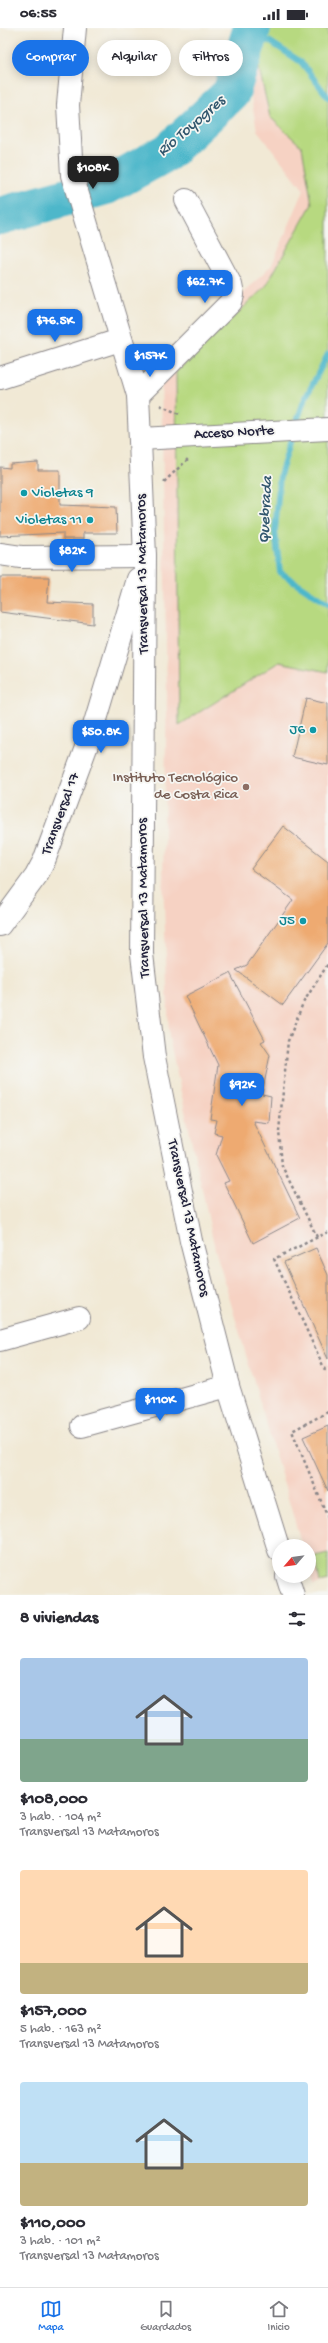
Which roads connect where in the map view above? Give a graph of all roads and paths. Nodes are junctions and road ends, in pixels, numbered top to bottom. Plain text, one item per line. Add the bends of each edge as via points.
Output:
1 (75, 28) edge
2 (186, 200) dead end
3 (120, 340) junction
4 (0, 378) edge
5 (138, 395) junction
6 (323, 429) edge
7 (140, 439) junction
8 (190, 457) dead end
9 (142, 503) junction
10 (0, 554) edge
11 (145, 556) junction
12 (0, 925) edge
13 (328, 964) edge
14 (328, 1232) edge
15 (317, 1237) junction
16 (79, 1318) dead end
17 (0, 1340) edge
18 (328, 1368) edge
19 (228, 1386) junction
20 (328, 1412) edge
21 (82, 1426) dead end
22 (328, 1518) edge
23 (276, 1539) edge
24 (289, 1583) edge
25 (293, 1595) edge

1 - 3 street, Transversal 13 Matamoros via 68,105 72,175
2 - 5 street via 234,295 231,302
3 - 4 street
3 - 5 street, Transversal 13 Matamoros
5 - 7 street, Transversal 13 Matamoros
6 - 7 street, Acceso Norte
7 - 9 street, Transversal 13 Matamoros
8 - 9 path
9 - 11 street, Transversal 13 Matamoros
10 - 11 street via 21,557
11 - 12 street, Transversal 17 via 94,726 44,861
11 - 19 street, Transversal 13 Matamoros via 142,954 157,1072 191,1241
13 - 15 path via 303,1003 288,1041 279,1131 282,1166
14 - 15 path
15 - 18 path via 274,1259 325,1370
16 - 17 street
19 - 21 street
19 - 23 street, Transversal 13 Matamoros
20 - 22 path via 292,1431
24 - 25 street

